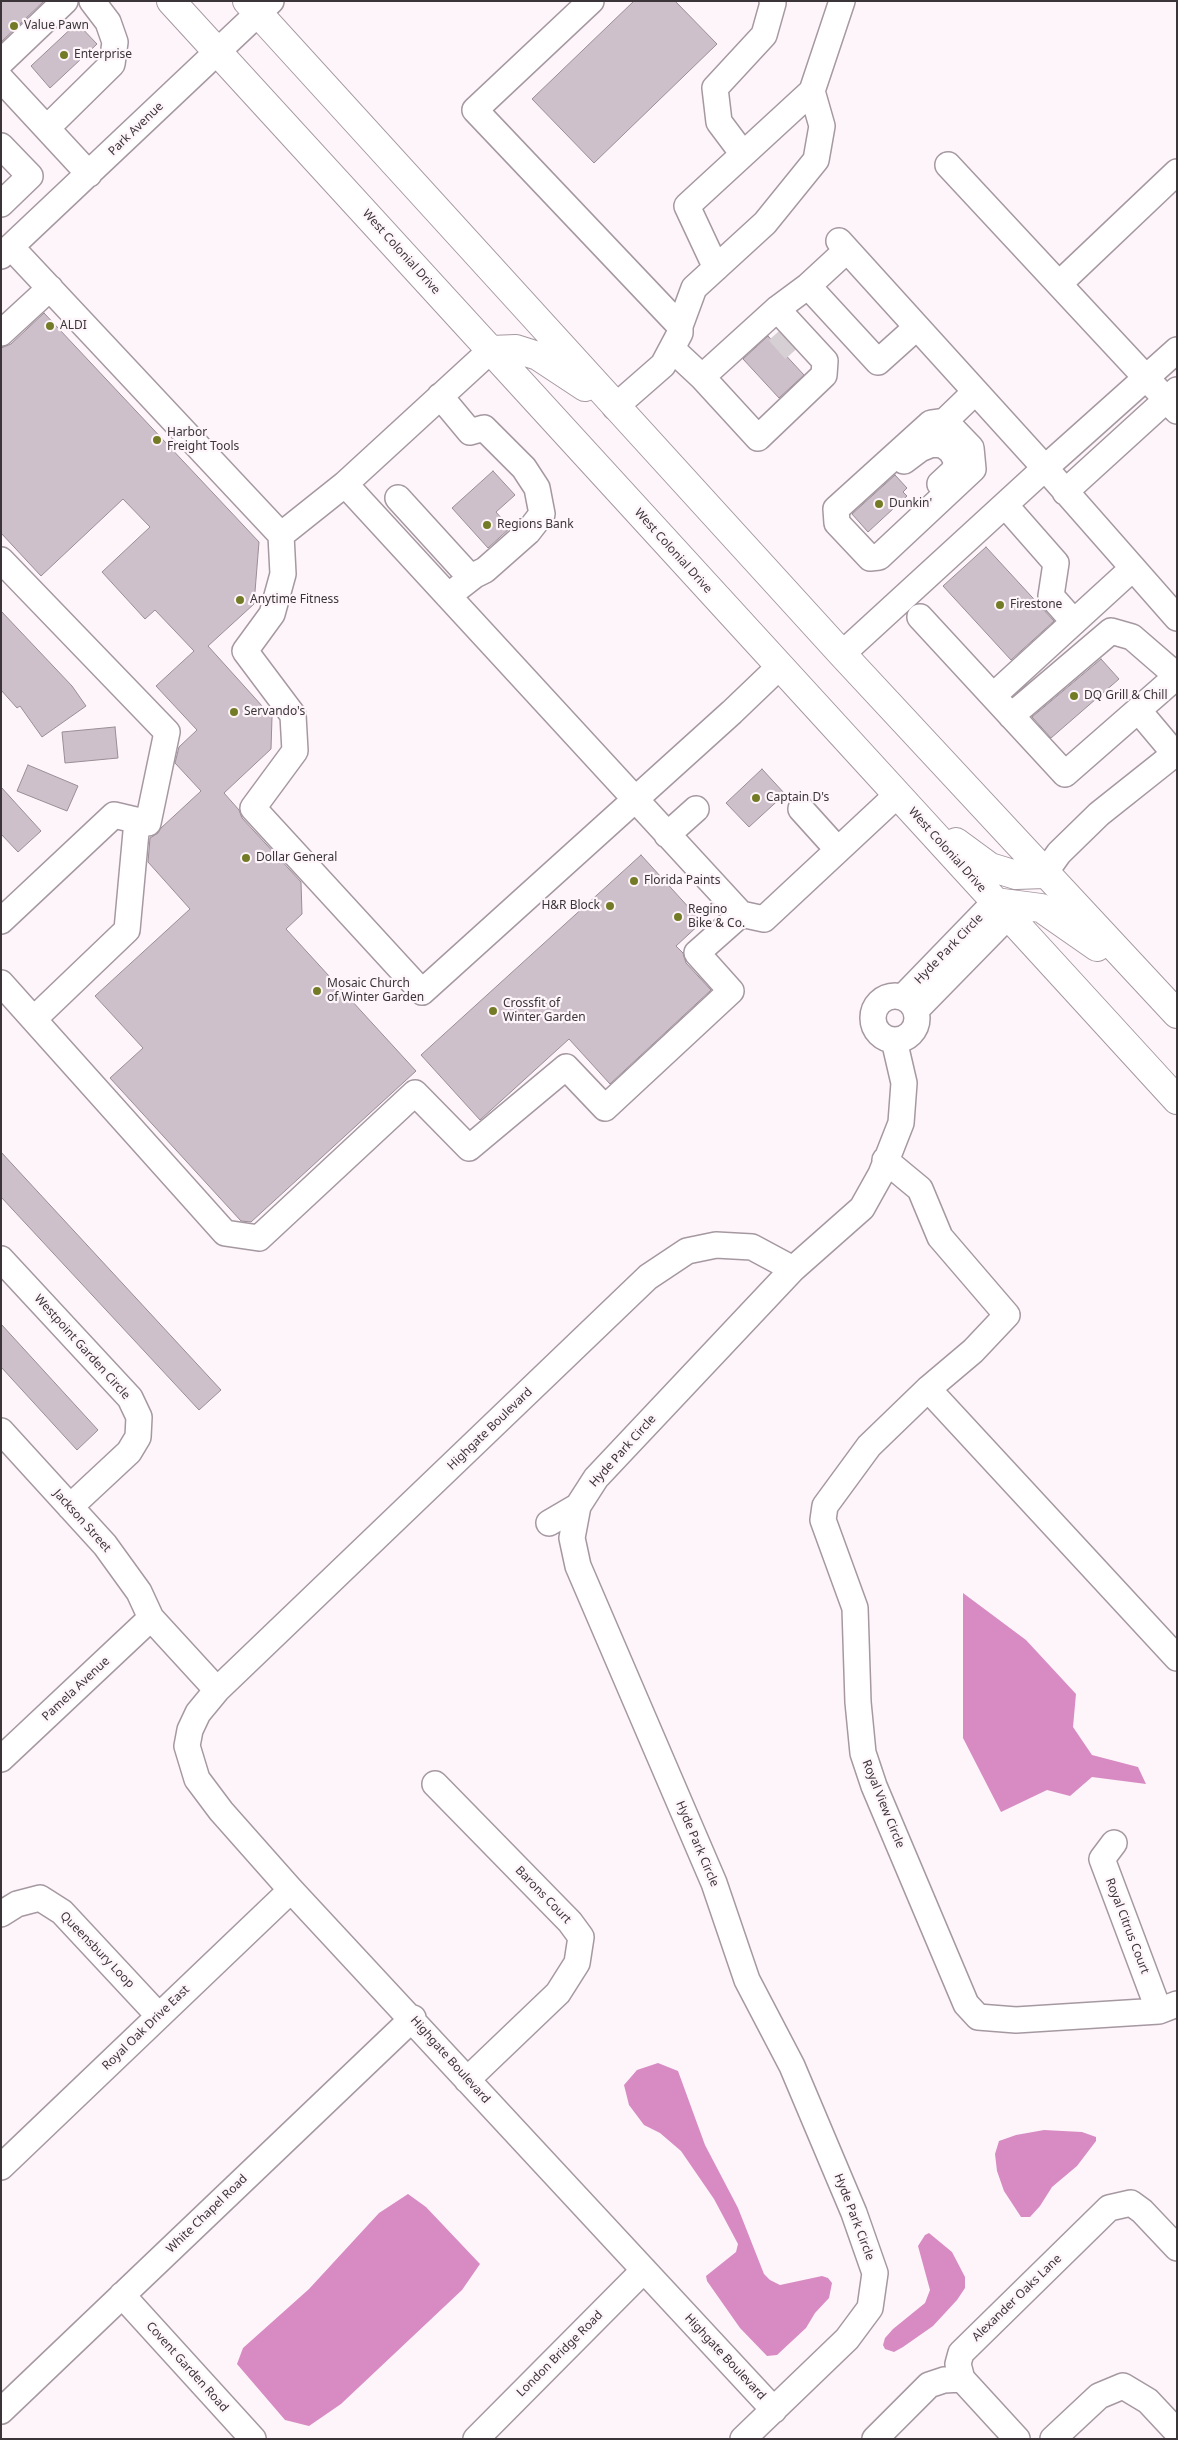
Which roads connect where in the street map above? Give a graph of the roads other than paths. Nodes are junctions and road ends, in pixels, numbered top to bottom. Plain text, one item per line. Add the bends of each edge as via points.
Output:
1 (65, 1) edge
2 (92, 1) edge
3 (171, 1) edge
4 (591, 1) edge
5 (772, 1) edge
6 (842, 1) edge
7 (259, 5) edge
8 (218, 52) junction
9 (1, 62) edge
10 (1, 79) edge
11 (812, 91) junction
12 (47, 128) junction
13 (1, 146) edge
14 (743, 154) junction
15 (948, 165) dead end
16 (1177, 172) edge
17 (89, 174) junction
18 (1, 204) edge
19 (6, 251) edge
20 (716, 268) junction
21 (1059, 284) junction
22 (808, 286) junction
23 (50, 288) junction
24 (773, 320) junction
25 (917, 327) junction
26 (1, 333) edge
27 (676, 337) junction
28 (491, 350) junction
29 (1177, 350) edge
30 (795, 351) tunnel mouth
31 (702, 377) junction
32 (1146, 377) junction
33 (821, 379) junction
34 (975, 392) junction
35 (440, 396) junction
36 (1173, 400) edge
37 (615, 407) junction
38 (945, 421) junction
39 (1044, 468) junction
40 (345, 484) junction
41 (1065, 492) junction
42 (398, 498) dead end
43 (1005, 505) junction
44 (837, 520) junction
45 (281, 535) junction
46 (860, 547) junction
47 (1, 560) edge
48 (1133, 568) junction
49 (472, 578) junction
50 (918, 584) junction
51 (448, 596) junction
52 (889, 610) junction
53 (920, 617) junction
54 (1177, 618) edge
55 (1074, 622) junction
56 (842, 654) junction
57 (779, 667) junction
58 (1177, 676) edge
59 (993, 696) junction
60 (1138, 710) junction
61 (1011, 716) junction
62 (1176, 753) edge
63 (901, 799) junction
64 (636, 800) junction
65 (696, 809) dead end
66 (801, 809) dead end
67 (138, 821) junction
68 (667, 835) junction
69 (838, 850) junction
70 (1044, 874) junction
71 (1001, 909) junction
72 (741, 914) junction
73 (1, 921) edge
74 (1144, 979) junction
75 (1, 983) edge
76 (909, 1004) junction
77 (1177, 1014) edge
78 (34, 1019) junction
79 (894, 1040) junction
80 (1177, 1100) edge
81 (885, 1160) junction
82 (1, 1260) edge
83 (792, 1270) junction
84 (928, 1389) junction
85 (1, 1431) edge
86 (578, 1506) junction
87 (70, 1507) junction
88 (549, 1523) dead end
89 (151, 1618) junction
90 (1177, 1658) edge
91 (217, 1690) junction
92 (1, 1760) edge
93 (435, 1784) dead end
94 (1114, 1843) dead end
95 (291, 1890) junction
96 (1, 1914) edge
97 (1168, 2008) edge
98 (159, 2016) junction
99 (413, 2018) junction
100 (467, 2080) junction
101 (1, 2167) edge
102 (1177, 2248) edge
103 (644, 2270) junction
104 (122, 2295) junction
105 (962, 2379) junction
106 (774, 2410) junction
107 (1, 2411) edge
108 (1177, 2432) edge
109 (238, 2434) edge
110 (476, 2439) edge
111 (743, 2439) edge
112 (875, 2439) edge
113 (1017, 2439) edge
114 (1053, 2439) edge

1 - 9 street
2 - 12 street via 108,22 115,42 112,64
3 - 8 highway, West Colonial Drive
4 - 27 street via 475,110
5 - 14 street via 764,35 715,88 719,122
6 - 11 street
7 - 8 street, Park Avenue
7 - 37 highway
8 - 17 street, Park Avenue
8 - 28 highway, West Colonial Drive
10 - 12 street
11 - 14 street
11 - 20 street via 822,126 816,160 765,223
12 - 17 street
13 - 18 street via 30,176
14 - 20 street via 687,206
15 - 21 street
16 - 21 street
17 - 19 street, Park Avenue
19 - 23 street
20 - 27 street via 694,288
21 - 32 street
22 - 24 street
22 - 25 street via 878,362
22 - 25 street via 843,245
23 - 26 street
23 - 45 street
24 - 31 street
24 - 33 street via 825,361
25 - 34 street
27 - 31 street
27 - 37 street via 662,365
28 - 35 street
28 - 37 highway via 516,349 538,356
28 - 57 highway, West Colonial Drive
29 - 32 street
30 - 33 street
31 - 33 street via 758,438
32 - 36 street
32 - 39 street
34 - 38 street
34 - 39 street
35 - 40 street
35 - 49 street via 470,432 484,428 524,468 537,488 542,514 528,532
36 - 41 street
37 - 56 highway
38 - 44 street via 931,423 836,510
38 - 46 street via 972,448 973,469 879,557 870,558
39 - 41 street
39 - 43 street
40 - 45 street
40 - 51 street
41 - 48 street
42 - 49 street
43 - 50 street
43 - 55 street via 1056,563 1051,596
44 - 46 street
44 - 46 street via 920,449 932,444 943,445 951,451 956,460 955,470 875,545
45 - 64 street via 283,574 272,614 245,651 293,715 296,751 253,808 422,992
47 - 67 street via 168,732 148,823
48 - 54 street
48 - 55 street
49 - 51 street
50 - 52 street
50 - 53 street
51 - 64 street
52 - 53 street
52 - 56 street
53 - 59 street
55 - 59 street
56 - 70 highway
57 - 63 highway, West Colonial Drive
57 - 64 street
58 - 60 street
58 - 61 street via 1132,637 1111,631
59 - 61 street
60 - 61 street via 1065,774
60 - 62 street
62 - 70 street via 1099,814 1059,853
63 - 69 street
63 - 70 highway via 990,867 1016,875
63 - 71 highway, West Colonial Drive
64 - 68 street
65 - 68 street
66 - 69 street
67 - 73 street via 114,815
67 - 78 street via 127,930
68 - 72 street
69 - 72 street via 764,919
70 - 74 highway
71 - 74 highway via 1041,908
71 - 76 street, Hyde Park Circle
71 - 80 highway, West Colonial Drive
72 - 78 street via 697,953 731,991 605,1108 566,1067 469,1148 415,1093 260,1238 225,1233
74 - 77 highway
75 - 78 street
76 - 79 street via 917,1017 913,1031
76 - 79 street via 895,995 881,1000 873,1013 875,1028 886,1038
79 - 81 street, Hyde Park Circle via 904,1084 901,1124
81 - 83 street, Hyde Park Circle via 842,1204
81 - 84 street, Royal View Circle via 920,1189 940,1237 1007,1315 973,1351
82 - 87 street, Westpoint Garden Circle via 130,1398 139,1417 138,1437 130,1452
83 - 86 street, Hyde Park Circle via 596,1478
83 - 91 street, Highgate Boulevard via 752,1247 716,1245 687,1251 648,1277
84 - 90 street
84 - 97 street, Royal View Circle via 869,1446 825,1506 823,1520 855,1608 863,1753 874,1786 966,2004 978,2017 1016,2020
85 - 87 street, Jackson Street
86 - 88 street
86 - 106 street, Hyde Park Circle via 572,1538 578,1566 714,1883 747,1980 792,2066 854,2213 875,2273 870,2308 847,2339
87 - 89 street, Jackson Street via 140,1592
89 - 91 street
89 - 92 street, Pamela Avenue
91 - 95 street, Highgate Boulevard via 198,1713 190,1730 187,1746 197,1779
93 - 100 street, Barons Court via 581,1937 577,1963 558,1993
94 - 97 street, Royal Citrus Court via 1102,1859
95 - 98 street, Royal Oak Drive East
95 - 99 street, Highgate Boulevard
96 - 98 street, Queensbury Loop via 17,1904 40,1898 62,1912
98 - 101 street, Royal Oak Drive East
99 - 100 street, Highgate Boulevard
99 - 104 street, White Chapel Road
100 - 103 street, Highgate Boulevard
102 - 105 street, Alexander Oaks Lane via 1142,2211 1131,2204 1109,2208 961,2352 958,2364
103 - 106 street, Highgate Boulevard
103 - 110 street, London Bridge Road
104 - 107 street, White Chapel Road
104 - 109 street, Covent Garden Road
105 - 112 street via 929,2385
105 - 113 street
106 - 111 street, Hyde Park Circle
108 - 114 street via 1148,2401 1123,2386 1099,2396

